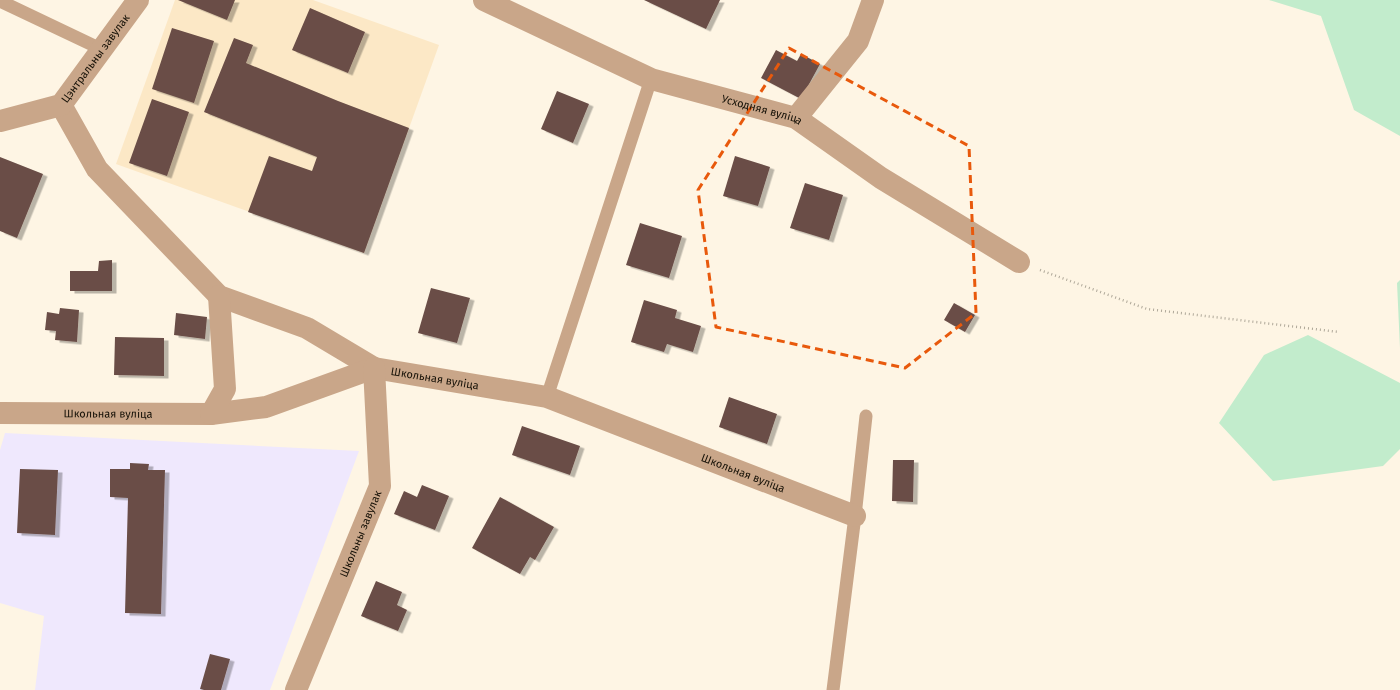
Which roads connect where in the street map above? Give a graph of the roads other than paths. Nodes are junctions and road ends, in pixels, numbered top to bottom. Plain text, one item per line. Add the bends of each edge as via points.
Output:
1 (138, 0) edge
2 (484, 0) edge
3 (873, 0) edge
4 (0, 1) edge
5 (101, 49) junction
6 (651, 79) junction
7 (61, 105) junction
8 (796, 118) junction
9 (0, 121) edge
10 (1019, 262) road end
11 (219, 296) junction
12 (374, 368) junction
13 (548, 397) junction
14 (0, 413) edge
15 (211, 414) junction
16 (866, 416) dead end
17 (855, 516) junction
18 (296, 690) edge
19 (833, 690) edge

1 - 5 street, Цэнтральны завулак
2 - 6 street, Усходняя вуліца
3 - 8 street via 858,41
4 - 5 lane
5 - 7 street, Цэнтральны завулак
6 - 8 street, Усходняя вуліца
6 - 13 lane
7 - 9 street, Цэнтральны завулак
7 - 11 street via 97,169
8 - 10 street, Усходняя вуліца via 880,178
11 - 12 street via 307,328
11 - 15 street via 225,389
12 - 13 street, Школьная вуліца
12 - 15 street, Школьная вуліца via 266,407
12 - 18 street, Школьны завулак via 380,486
13 - 17 street, Школьная вуліца
14 - 15 street, Школьная вуліца
16 - 17 lane
17 - 19 lane

